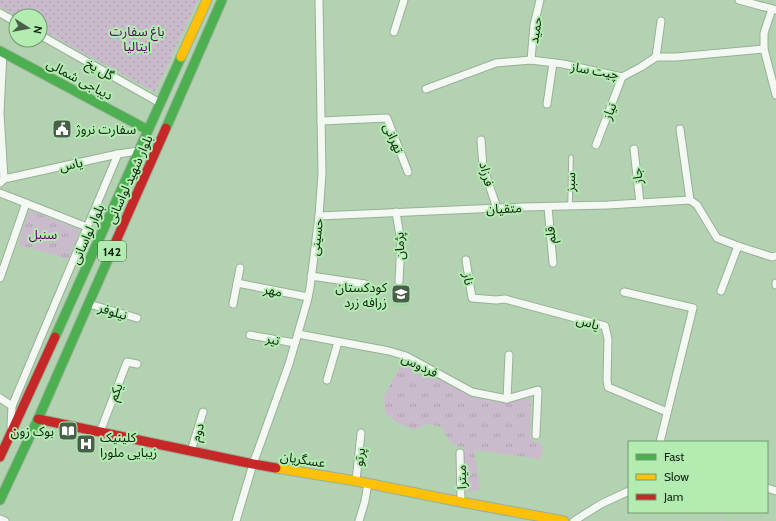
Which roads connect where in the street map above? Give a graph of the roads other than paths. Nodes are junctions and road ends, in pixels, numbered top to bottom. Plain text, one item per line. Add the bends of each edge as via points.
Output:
1 (207, 0) edge
2 (222, 0) edge
3 (319, 0) edge
4 (404, 0) edge
5 (540, 0) edge
6 (739, 0) edge
7 (774, 10) edge
8 (661, 21) dead end
9 (394, 32) dead end
10 (48, 40) edge
11 (764, 49) junction
12 (1, 51) edge
13 (656, 57) junction
14 (531, 60) junction
15 (553, 63) junction
16 (622, 77) junction
17 (426, 89) dead end
18 (776, 95) edge
19 (160, 103) junction
20 (547, 104) dead end
21 (321, 121) junction
22 (680, 129) dead end
23 (148, 130) junction
24 (481, 140) dead end
25 (596, 145) dead end
26 (634, 149) dead end
27 (138, 151) junction
28 (118, 154) junction
29 (571, 158) dead end
30 (408, 172) dead end
31 (2, 181) edge
32 (0, 193) edge
33 (690, 200) junction
34 (26, 203) junction
35 (640, 203) junction
36 (570, 206) junction
37 (548, 207) junction
38 (497, 208) junction
39 (396, 212) junction
40 (319, 216) junction
41 (87, 227) junction
42 (738, 246) junction
43 (776, 256) edge
44 (466, 260) dead end
45 (553, 263) dead end
46 (240, 268) dead end
47 (311, 276) junction
48 (0, 278) edge
49 (399, 280) dead end
50 (237, 283) junction
51 (365, 284) dead end
52 (721, 291) dead end
53 (624, 292) dead end
54 (308, 297) junction
55 (472, 298) joint
56 (89, 304) junction
57 (233, 304) dead end
58 (137, 318) dead end
59 (250, 334) dead end
60 (298, 334) junction
61 (338, 342) junction
62 (295, 343) junction
63 (509, 355) dead end
64 (137, 364) dead end
65 (327, 380) dead end
66 (0, 398) edge
67 (506, 399) junction
68 (12, 406) junction
69 (202, 412) dead end
70 (667, 412) junction
71 (38, 419) junction
72 (100, 432) junction
73 (362, 433) dead end
74 (11, 435) junction
75 (536, 435) dead end
76 (660, 441) edge
77 (191, 451) junction
78 (460, 452) dead end
79 (0, 457) edge
80 (253, 464) junction
81 (356, 481) junction
82 (368, 483) junction
83 (628, 491) edge
84 (0, 500) edge
85 (461, 502) junction
86 (0, 519) edge
87 (5, 521) edge
88 (236, 521) edge
89 (359, 521) edge
90 (564, 521) edge
91 (574, 521) edge

1 - 19 main road, بلوار لواسانی / 142
2 - 56 main road, بلوار شهید لواسانی / 142
3 - 21 street, حسینی
4 - 9 street
5 - 14 street, حمید via 534,25
6 - 7 street
7 - 11 street via 764,33
8 - 13 street
10 - 19 street, گل یخ
11 - 13 street
11 - 18 street
12 - 23 main road, دیباجی شمالی
12 - 31 street, یاس
13 - 16 street, چیت ساز
14 - 15 street, چیت ساز
14 - 17 street, چیت ساز via 496,63
15 - 16 street, چیت ساز
15 - 20 street
16 - 25 street, نیاز
19 - 23 main road, بلوار لواسانی / 142
21 - 30 street, تهرانی via 387,118
21 - 40 street, حسینی via 322,173
22 - 33 street
23 - 27 main road, بلوار لواسانی / 142
24 - 38 street, فرزاد via 483,167
26 - 35 street, جاز
27 - 28 street, یاس
27 - 74 main road, بلوار لواسانی / 142
28 - 31 street, یاس
28 - 41 street
29 - 36 lane, سبز
32 - 34 street
33 - 35 street, متقیان
33 - 42 street via 697,205 717,238
34 - 41 street
34 - 48 street
35 - 36 street, متقیان
36 - 37 street, متقیان
37 - 38 street, متقیان
37 - 45 street, قلم
38 - 39 street, متقیان
39 - 40 street, متقیان
39 - 49 street, پژمان via 402,242
40 - 47 street, حسینی
41 - 68 street
42 - 43 street
42 - 52 street
44 - 55 street, ناز
46 - 50 street
47 - 51 street
47 - 54 street, حسینی
50 - 54 street, مهر
50 - 57 street
53 - 70 street via 693,308
54 - 60 street, حسینی
55 - 70 street, یاس via 505,299 605,326 608,339 608,387
56 - 58 street, نیلوفر
56 - 71 main road, بلوار شهید لواسانی / 142
59 - 62 street, تیر
60 - 61 street, فردوس
60 - 62 street, حسینی
61 - 65 street
61 - 67 street, فردوس via 406,356 472,392
62 - 80 street, حسینی
63 - 67 street
64 - 72 street, یکم via 127,362
66 - 68 street
67 - 75 street, فردوس via 538,390
68 - 74 street
69 - 77 street, دوم
70 - 76 street
71 - 72 main road, عسگریان
71 - 84 main road, بلوار شهید لواسانی / 142
72 - 77 main road, عسگریان
73 - 81 street, پرتو
74 - 79 main road, بلوار لواسانی / 142
77 - 80 main road, عسگریان
78 - 85 street, میترا
80 - 81 main road, عسگریان
80 - 88 street, حسینی
81 - 82 main road, عسگریان
82 - 85 main road, عسگریان
82 - 89 street
83 - 91 street
85 - 90 main road, عسگریان
86 - 87 street

